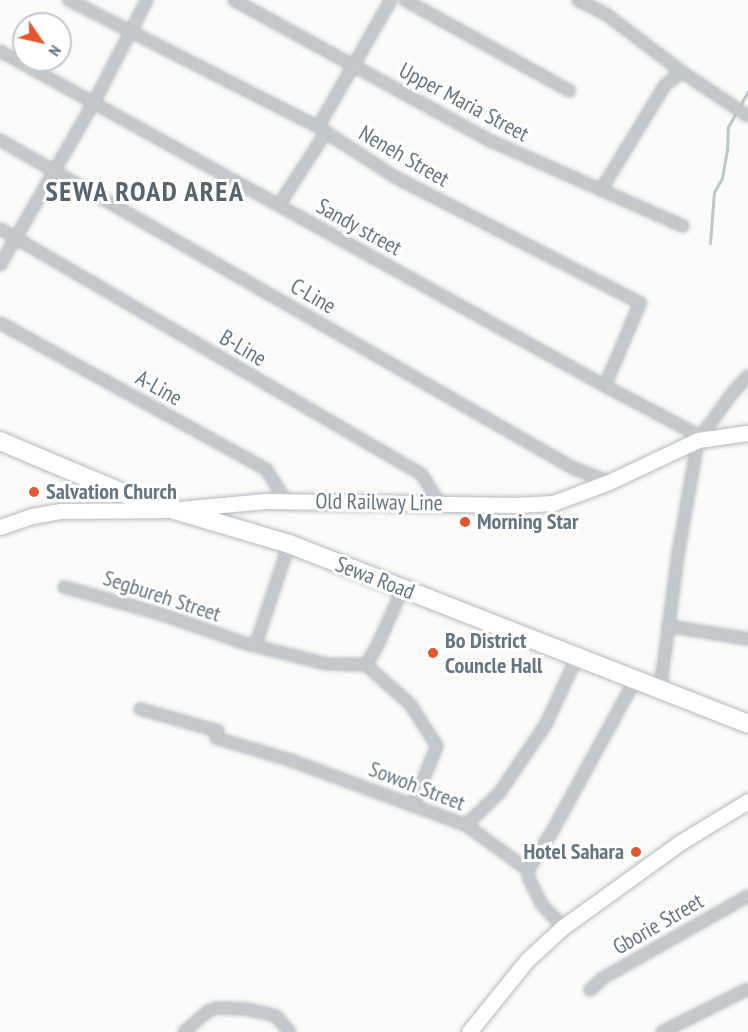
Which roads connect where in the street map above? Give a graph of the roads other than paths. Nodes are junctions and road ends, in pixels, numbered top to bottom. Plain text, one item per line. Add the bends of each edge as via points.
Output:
1 (69, 0) edge
2 (147, 0) edge
3 (234, 0) edge
4 (392, 0) edge
5 (405, 0) edge
6 (578, 0) edge
7 (131, 31) junction
8 (0, 51) edge
9 (353, 66) junction
10 (682, 72) junction
11 (570, 92) dead end
12 (93, 104) junction
13 (746, 115) edge
14 (322, 129) junction
15 (0, 140) edge
16 (56, 171) junction
17 (601, 190) junction
18 (279, 205) junction
19 (683, 226) dead end
20 (0, 229) edge
21 (16, 238) junction
22 (0, 265) edge
23 (0, 323) edge
24 (748, 376) edge
25 (605, 386) junction
26 (748, 434) edge
27 (699, 438) junction
28 (0, 441) edge
29 (609, 482) junction
30 (286, 501) junction
31 (440, 504) junction
32 (169, 510) junction
33 (0, 527) edge
34 (289, 544) junction
35 (64, 587) dead end
36 (403, 588) junction
37 (668, 626) junction
38 (748, 639) edge
39 (247, 644) junction
40 (577, 657) junction
41 (366, 665) junction
42 (635, 680) junction
43 (660, 690) junction
44 (140, 709) dead end
45 (748, 724) edge
46 (748, 801) edge
47 (413, 804) junction
48 (466, 825) junction
49 (528, 870) junction
50 (748, 896) edge
51 (563, 927) junction
52 (748, 989) edge
53 (590, 990) dead end
54 (184, 1032) edge
55 (290, 1032) edge
56 (470, 1032) edge
57 (662, 1032) edge

1 - 7 street, Neneh Street
2 - 7 street
3 - 9 street, Upper Maria Street
4 - 9 street
5 - 11 street
6 - 10 street via 607,15
7 - 12 street
7 - 14 street, Neneh Street
8 - 12 street, Sandy street
9 - 14 street
9 - 17 street, Upper Maria Street via 491,141
10 - 13 street
10 - 17 street via 665,85
12 - 16 street
12 - 18 street, Sandy street
14 - 18 street
14 - 25 street, Neneh Street via 395,177 640,303
15 - 16 street, C-Line
16 - 21 street
16 - 29 street, C-Line via 573,468
17 - 19 street, Upper Maria Street
18 - 25 street, Sandy street
20 - 21 street, B-Line
21 - 22 street
21 - 31 street, B-Line via 422,475
23 - 30 street, A-Line via 266,470
24 - 27 street
25 - 27 street, Sandy street
26 - 27 street, Old Railway Line
27 - 29 street, Old Railway Line
27 - 37 street
28 - 32 main road, Sewa Road
29 - 31 street, Old Railway Line via 553,503
30 - 31 street, Old Railway Line
30 - 32 street, Old Railway Line
32 - 33 street, Old Railway Line via 60,511
32 - 34 main road, Sewa Road
34 - 36 main road, Sewa Road
34 - 39 street via 256,644
35 - 39 street, Segbureh Street via 162,614
36 - 40 main road, Sewa Road
36 - 41 street
37 - 38 street
37 - 43 street
39 - 41 street, Segbureh Street via 327,664
40 - 42 main road, Sewa Road
40 - 48 street via 546,724 500,792
41 - 47 street via 410,704 437,746
42 - 43 main road, Sewa Road
42 - 49 street
43 - 45 main road, Sewa Road
44 - 47 street, Sowoh Street via 218,731 216,738 242,743
46 - 51 street via 681,842
47 - 48 street, Sowoh Street
48 - 49 street, Sowoh Street
49 - 51 street via 542,905
50 - 53 street, Gborie Street via 603,978
51 - 56 street via 527,960
52 - 57 street
54 - 55 street via 208,1011 218,1008 276,1016

